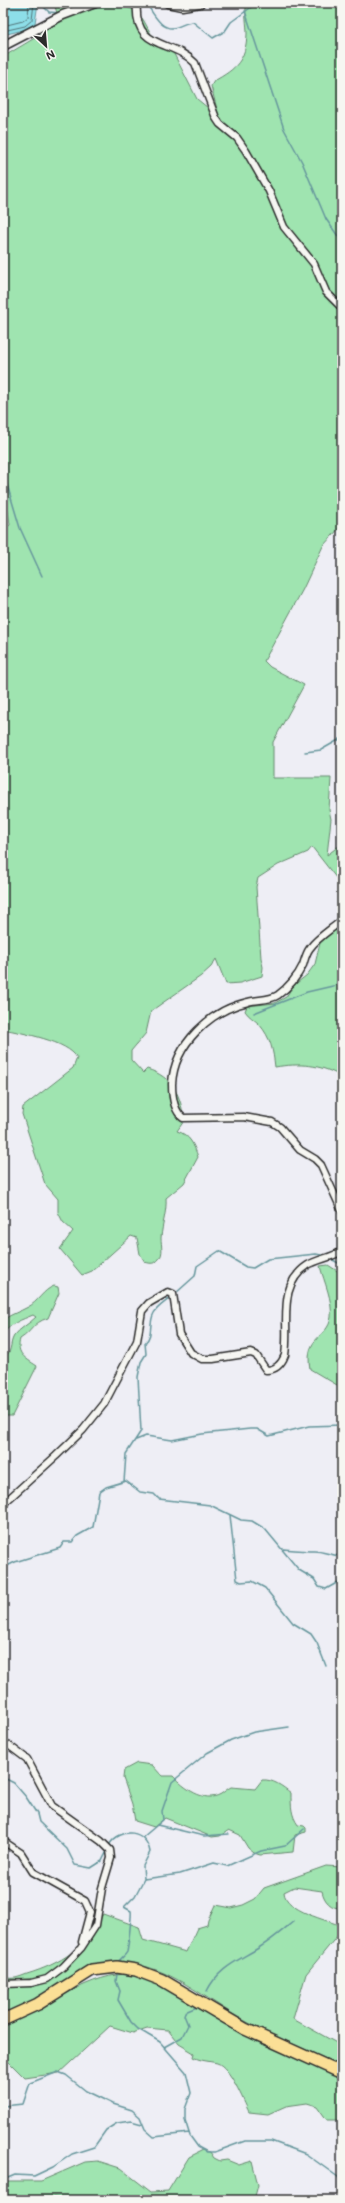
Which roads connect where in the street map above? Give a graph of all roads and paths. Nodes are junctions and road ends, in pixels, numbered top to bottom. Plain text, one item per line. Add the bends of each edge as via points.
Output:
1 (95, 3) edge
2 (137, 3) edge
3 (168, 3) edge
4 (200, 3) edge
5 (3, 46) edge
6 (342, 308) edge
7 (342, 920) edge
8 (342, 1211) edge
9 (342, 1251) edge
10 (3, 1504) edge
11 (3, 1741) edge
12 (3, 1841) edge
13 (81, 1948) junction
14 (3, 1984) edge
15 (3, 2020) edge
16 (342, 2073) edge

1 - 5 street via 63,15
2 - 6 street via 137,17 145,35 195,63 216,118 237,138 246,151 269,191 284,228 314,264 330,298
3 - 4 street via 182,6
7 - 8 street via 313,944 299,974 278,995 235,1006 214,1017 198,1031 180,1055 173,1073 172,1089 177,1110 182,1118 244,1117 272,1122 280,1127 300,1150 321,1165
9 - 10 street via 309,1264 292,1280 288,1295 285,1355 281,1363 272,1370 264,1368 251,1352 213,1359 196,1356 188,1350 179,1334 173,1294 168,1292 148,1303 141,1314 135,1346 104,1404 83,1430
11 - 13 street via 25,1756 52,1806 101,1840 110,1850 111,1858 102,1888 96,1925
12 - 13 street via 20,1853 33,1872 86,1901 90,1912
13 - 14 street via 48,1979 31,1983
15 - 16 highway via 38,2004 92,1970 117,1967 136,1970 162,1980 245,2029

